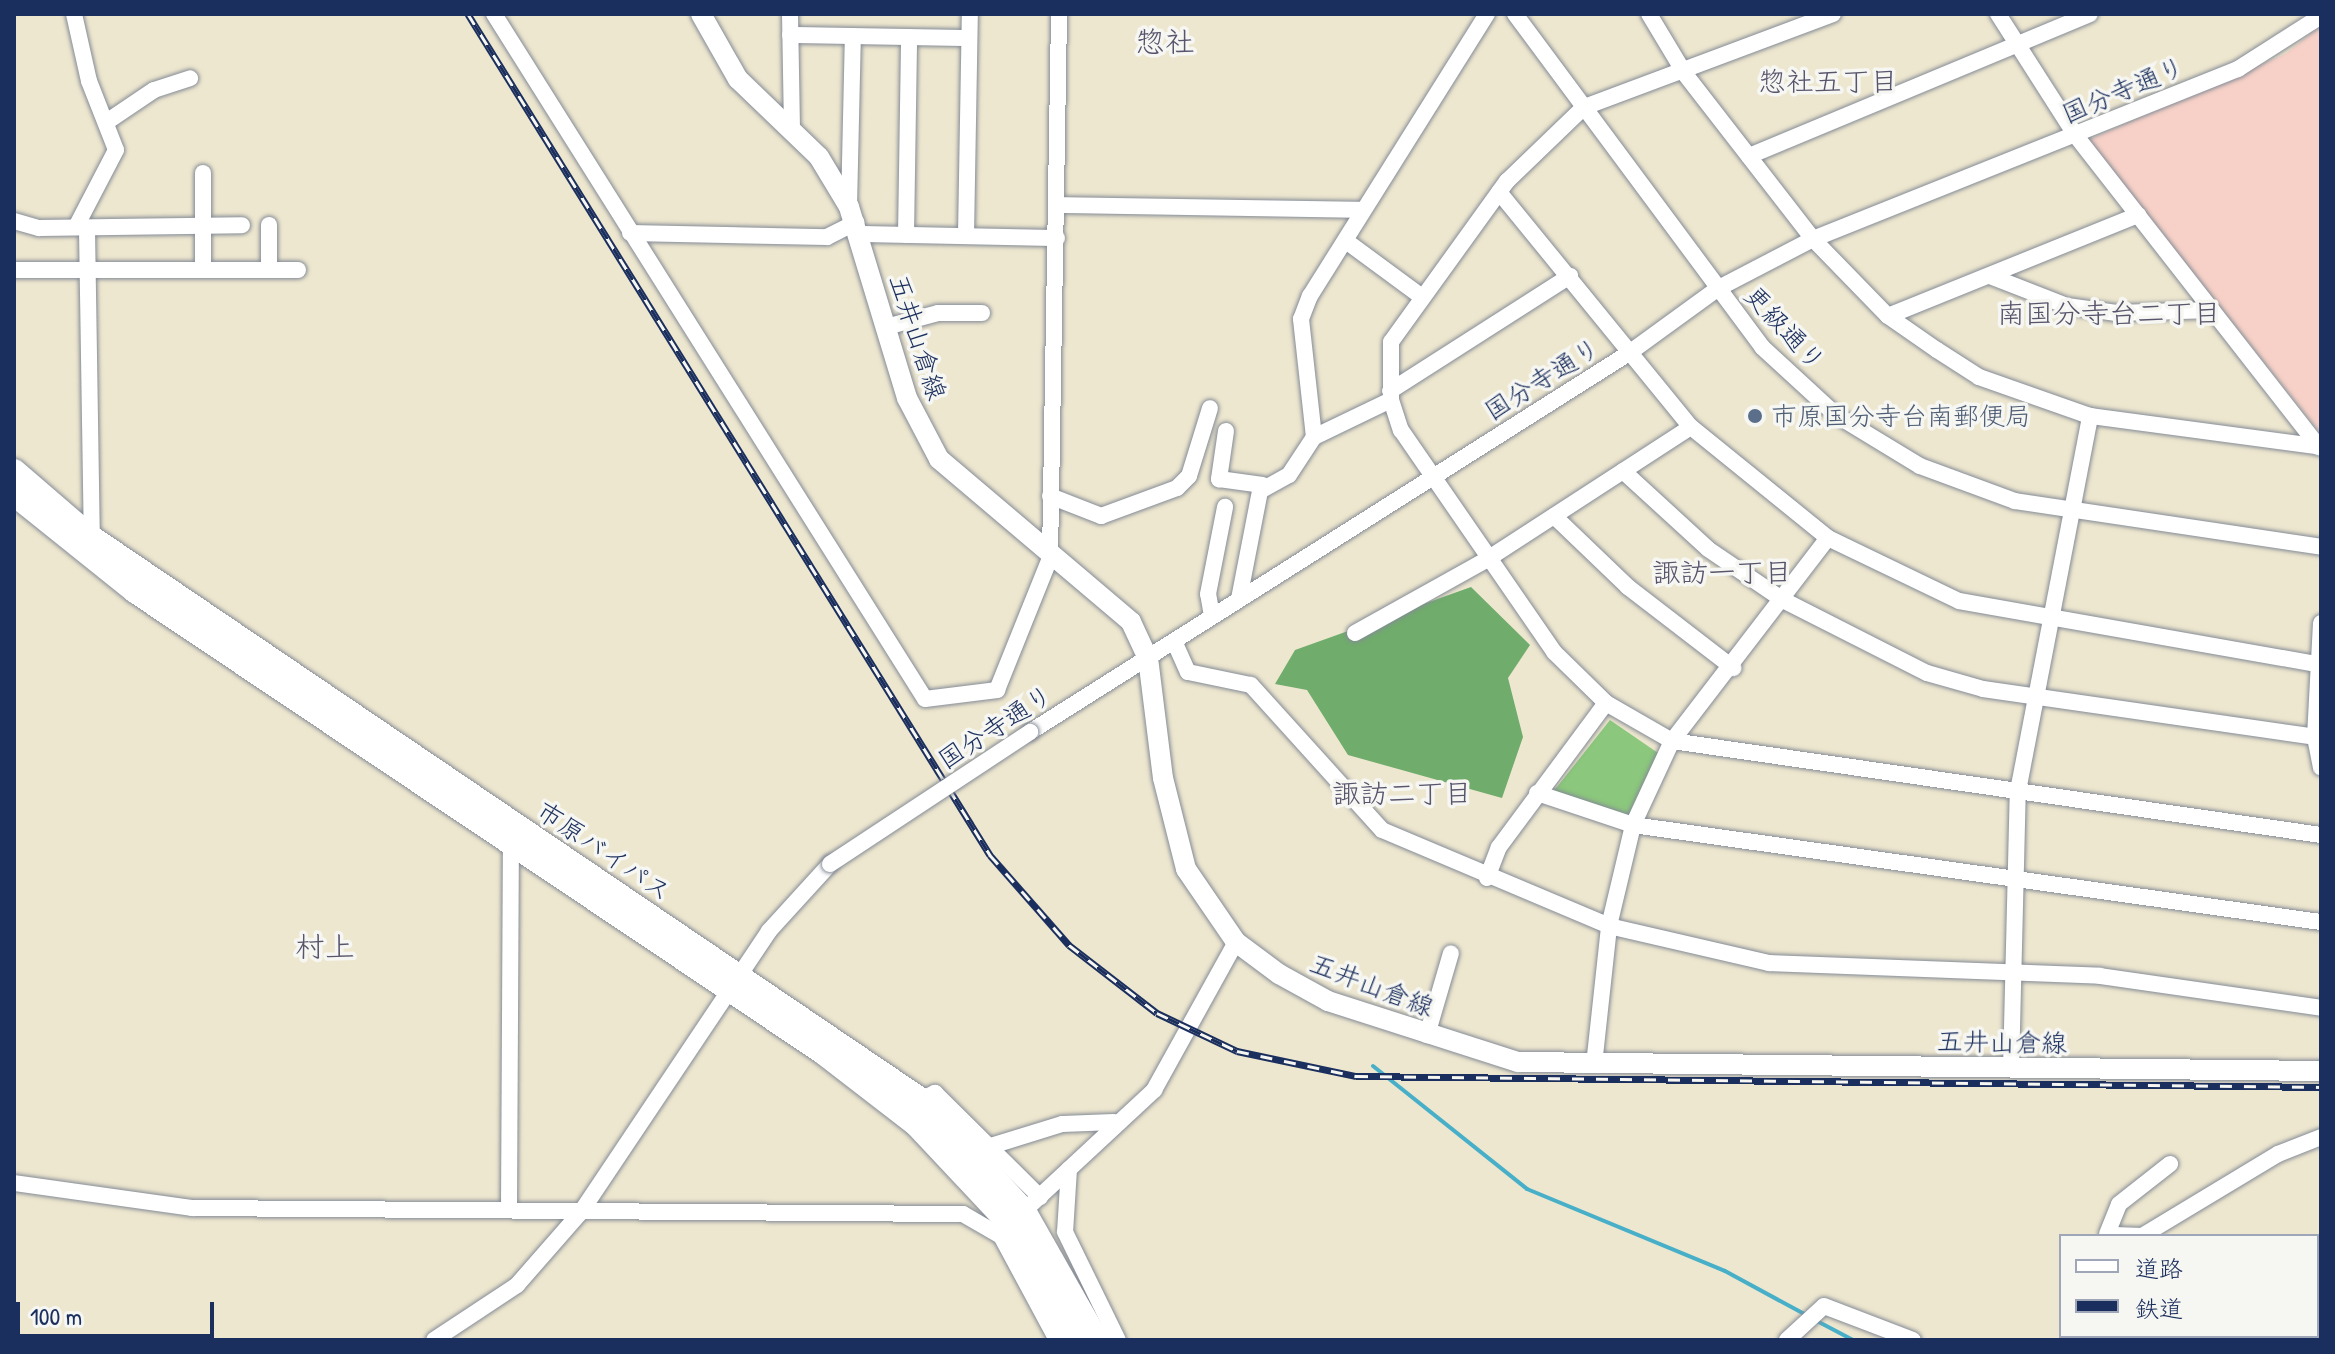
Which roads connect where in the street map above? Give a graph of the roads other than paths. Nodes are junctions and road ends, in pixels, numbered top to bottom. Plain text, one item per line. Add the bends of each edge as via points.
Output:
1 (74, 14) edge
2 (494, 14) edge
3 (701, 14) edge
4 (790, 14) edge
5 (970, 14) edge
6 (1059, 14) edge
7 (1487, 14) edge
8 (1515, 14) edge
9 (1649, 14) edge
10 (1833, 14) edge
11 (1998, 14) edge
12 (2090, 14) edge
13 (2321, 16) edge
14 (790, 35) junction
15 (853, 36) junction
16 (909, 37) junction
17 (969, 38) junction
18 (2017, 44) junction
19 (1685, 74) junction
20 (190, 78) dead end
21 (1584, 107) junction
22 (108, 121) junction
23 (792, 132) junction
24 (2076, 136) junction
25 (1749, 156) junction
26 (203, 173) dead end
27 (1499, 192) junction
28 (1058, 205) junction
29 (1363, 210) junction
30 (2138, 215) junction
31 (14, 221) edge
32 (855, 221) junction
33 (201, 225) junction
34 (242, 225) dead end
35 (269, 225) dead end
36 (82, 227) junction
37 (630, 233) junction
38 (906, 235) junction
39 (966, 235) junction
40 (1057, 238) junction
41 (1813, 239) junction
42 (1346, 241) junction
43 (14, 270) edge
44 (92, 270) junction
45 (203, 270) junction
46 (269, 270) junction
47 (298, 270) dead end
48 (1570, 276) junction
49 (1990, 276) junction
50 (1717, 289) junction
51 (1422, 297) junction
52 (2212, 310) junction
53 (982, 313) dead end
54 (1888, 316) junction
55 (886, 327) junction
56 (1629, 353) junction
57 (1390, 395) junction
58 (1210, 408) dead end
59 (2090, 416) junction
60 (1691, 427) junction
61 (1226, 431) dead end
62 (1314, 437) junction
63 (2320, 447) edge
64 (14, 471) edge
65 (1623, 471) junction
66 (1431, 478) junction
67 (1263, 485) junction
68 (14, 494) edge
69 (1050, 496) junction
70 (1225, 507) dead end
71 (2068, 513) junction
72 (1554, 516) junction
73 (92, 538) junction
74 (1828, 538) junction
75 (2321, 547) edge
76 (1050, 558) junction
77 (1486, 560) junction
78 (1239, 599) junction
79 (1783, 600) junction
80 (1212, 616) junction
81 (2049, 616) junction
82 (2321, 623) edge
83 (1355, 633) dead end
84 (1174, 641) junction
85 (1148, 658) junction
86 (2315, 664) junction
87 (1733, 668) junction
88 (2034, 697) junction
89 (1606, 703) junction
90 (2315, 737) junction
91 (1672, 741) junction
92 (2321, 767) edge
93 (2018, 791) junction
94 (1537, 793) junction
95 (1633, 825) junction
96 (2321, 835) edge
97 (511, 844) junction
98 (1487, 878) junction
99 (2011, 878) junction
100 (2321, 922) edge
101 (1609, 926) junction
102 (1236, 942) junction
103 (1451, 953) dead end
104 (2009, 971) junction
105 (733, 982) junction
106 (2321, 1008) edge
107 (1427, 1035) junction
108 (1594, 1065) junction
109 (2011, 1069) junction
110 (2321, 1071) edge
111 (921, 1100) junction
112 (1114, 1122) junction
113 (2321, 1137) edge
114 (991, 1146) junction
115 (2170, 1164) dead end
116 (1069, 1169) junction
117 (14, 1183) edge
118 (1032, 1204) junction
119 (509, 1209) junction
120 (581, 1212) junction
121 (2111, 1234) edge
122 (2145, 1234) edge
123 (1049, 1322) junction
124 (434, 1340) edge
125 (1044, 1340) edge
126 (1057, 1340) edge
127 (1076, 1340) edge
128 (1097, 1340) edge
129 (1118, 1340) edge
130 (1787, 1340) edge
131 (1913, 1340) edge

1 - 22 street via 89,81
2 - 37 street
3 - 23 main road, 五井山倉線 via 738,79
4 - 14 street
5 - 17 street
6 - 28 street
7 - 29 street
8 - 21 street, 更級通り
9 - 19 street
10 - 19 street
11 - 18 street
12 - 18 street
13 - 24 street, 国分寺通り via 2276,50
14 - 15 street
14 - 23 street
15 - 16 street
15 - 32 street
16 - 17 street
16 - 38 street
17 - 39 street
18 - 24 street
18 - 25 street
19 - 21 street
19 - 25 street
20 - 22 street via 154,90
21 - 27 street
21 - 50 street, 更級通り
22 - 36 street via 115,141 112,164
23 - 32 main road, 五井山倉線 via 819,157
24 - 30 street
24 - 41 street, 国分寺通り
25 - 41 street
26 - 33 street
27 - 48 street
27 - 51 street
28 - 29 street
28 - 40 street
29 - 42 street
30 - 49 street
30 - 52 street
31 - 36 street
32 - 37 street via 827,237
32 - 38 street
32 - 55 main road, 五井山倉線
33 - 34 street
33 - 36 street
33 - 45 street
35 - 46 street
36 - 44 street
37 - 76 street via 925,699 997,690
38 - 39 street
39 - 40 street
40 - 69 street
41 - 50 street, 国分寺通り
41 - 54 street
42 - 51 street
42 - 62 street via 1301,319
43 - 44 street
44 - 45 street
44 - 73 street
45 - 46 street
46 - 47 street
48 - 56 street
48 - 57 street
49 - 52 street via 2067,306 2117,313
49 - 54 street
50 - 56 street, 国分寺通り
50 - 71 street, 更級通り via 1762,347 1836,415 1920,466
51 - 57 street via 1391,342
52 - 63 street
53 - 55 street via 938,313
54 - 59 street via 1979,377
55 - 76 main road, 五井山倉線 via 907,398 939,459
56 - 60 street
56 - 66 street, 国分寺通り
57 - 62 street
57 - 66 street
58 - 69 street via 1189,476 1177,488 1101,516
59 - 63 street
59 - 71 street
60 - 65 street
60 - 74 street
61 - 67 street via 1219,479
62 - 67 street via 1289,475
64 - 73 highway, 市原バイパス
65 - 72 street
65 - 79 street via 1708,549
66 - 77 street
66 - 78 street, 国分寺通り
67 - 78 street
68 - 97 highway, 市原バイパス via 135,591
69 - 76 street
70 - 80 street via 1208,594
71 - 75 street, 更級通り
71 - 81 street
72 - 77 street
72 - 87 street via 1628,587
73 - 105 highway, 市原バイパス
74 - 79 street
74 - 81 street via 1959,601
76 - 85 main road, 五井山倉線 via 1131,622
77 - 83 street
77 - 89 street via 1554,652
78 - 80 street, 国分寺通り
79 - 87 street
79 - 88 street via 1927,673
80 - 84 street, 国分寺通り
81 - 86 street
81 - 88 street
82 - 86 street
84 - 85 street, 国分寺通り
84 - 98 street via 1188,672 1251,685 1382,830
85 - 102 main road, 五井山倉線 via 1180,848 1199,893
85 - 105 street, 国分寺通り, bridge via 830,864
86 - 90 street
87 - 91 street
88 - 90 street
88 - 93 street
89 - 91 street
89 - 94 street
90 - 92 street
91 - 93 street
91 - 95 street
93 - 96 street
93 - 99 street
94 - 95 street
94 - 98 street
95 - 99 street
95 - 101 street
97 - 105 highway, 市原バイパス
97 - 119 street
98 - 101 street
99 - 100 street
99 - 104 street
101 - 104 street via 1769,963
101 - 108 street
102 - 107 main road, 五井山倉線 via 1301,988
102 - 112 street via 1154,1090
103 - 107 street
104 - 106 street via 2100,976
104 - 109 street
105 - 111 highway, 市原バイパス
105 - 120 street, 国分寺通り
105 - 127 highway, 市原バイパス via 969,1173 1022,1237
107 - 108 main road, 五井山倉線 via 1518,1062
108 - 109 main road, 五井山倉線
109 - 110 main road, 五井山倉線
111 - 114 street via 935,1093
111 - 118 highway, 市原バイパス
112 - 114 street via 1062,1124
112 - 116 street
113 - 122 street via 2278,1154
114 - 118 street
115 - 121 street via 2119,1204
116 - 118 street
116 - 129 street via 1065,1232
117 - 119 street via 192,1208
118 - 128 highway, 市原バイパス
119 - 120 street
120 - 123 street via 963,1214 1001,1236
120 - 124 street, 国分寺通り via 517,1285
123 - 125 street
123 - 126 street
130 - 131 street via 1824,1306

